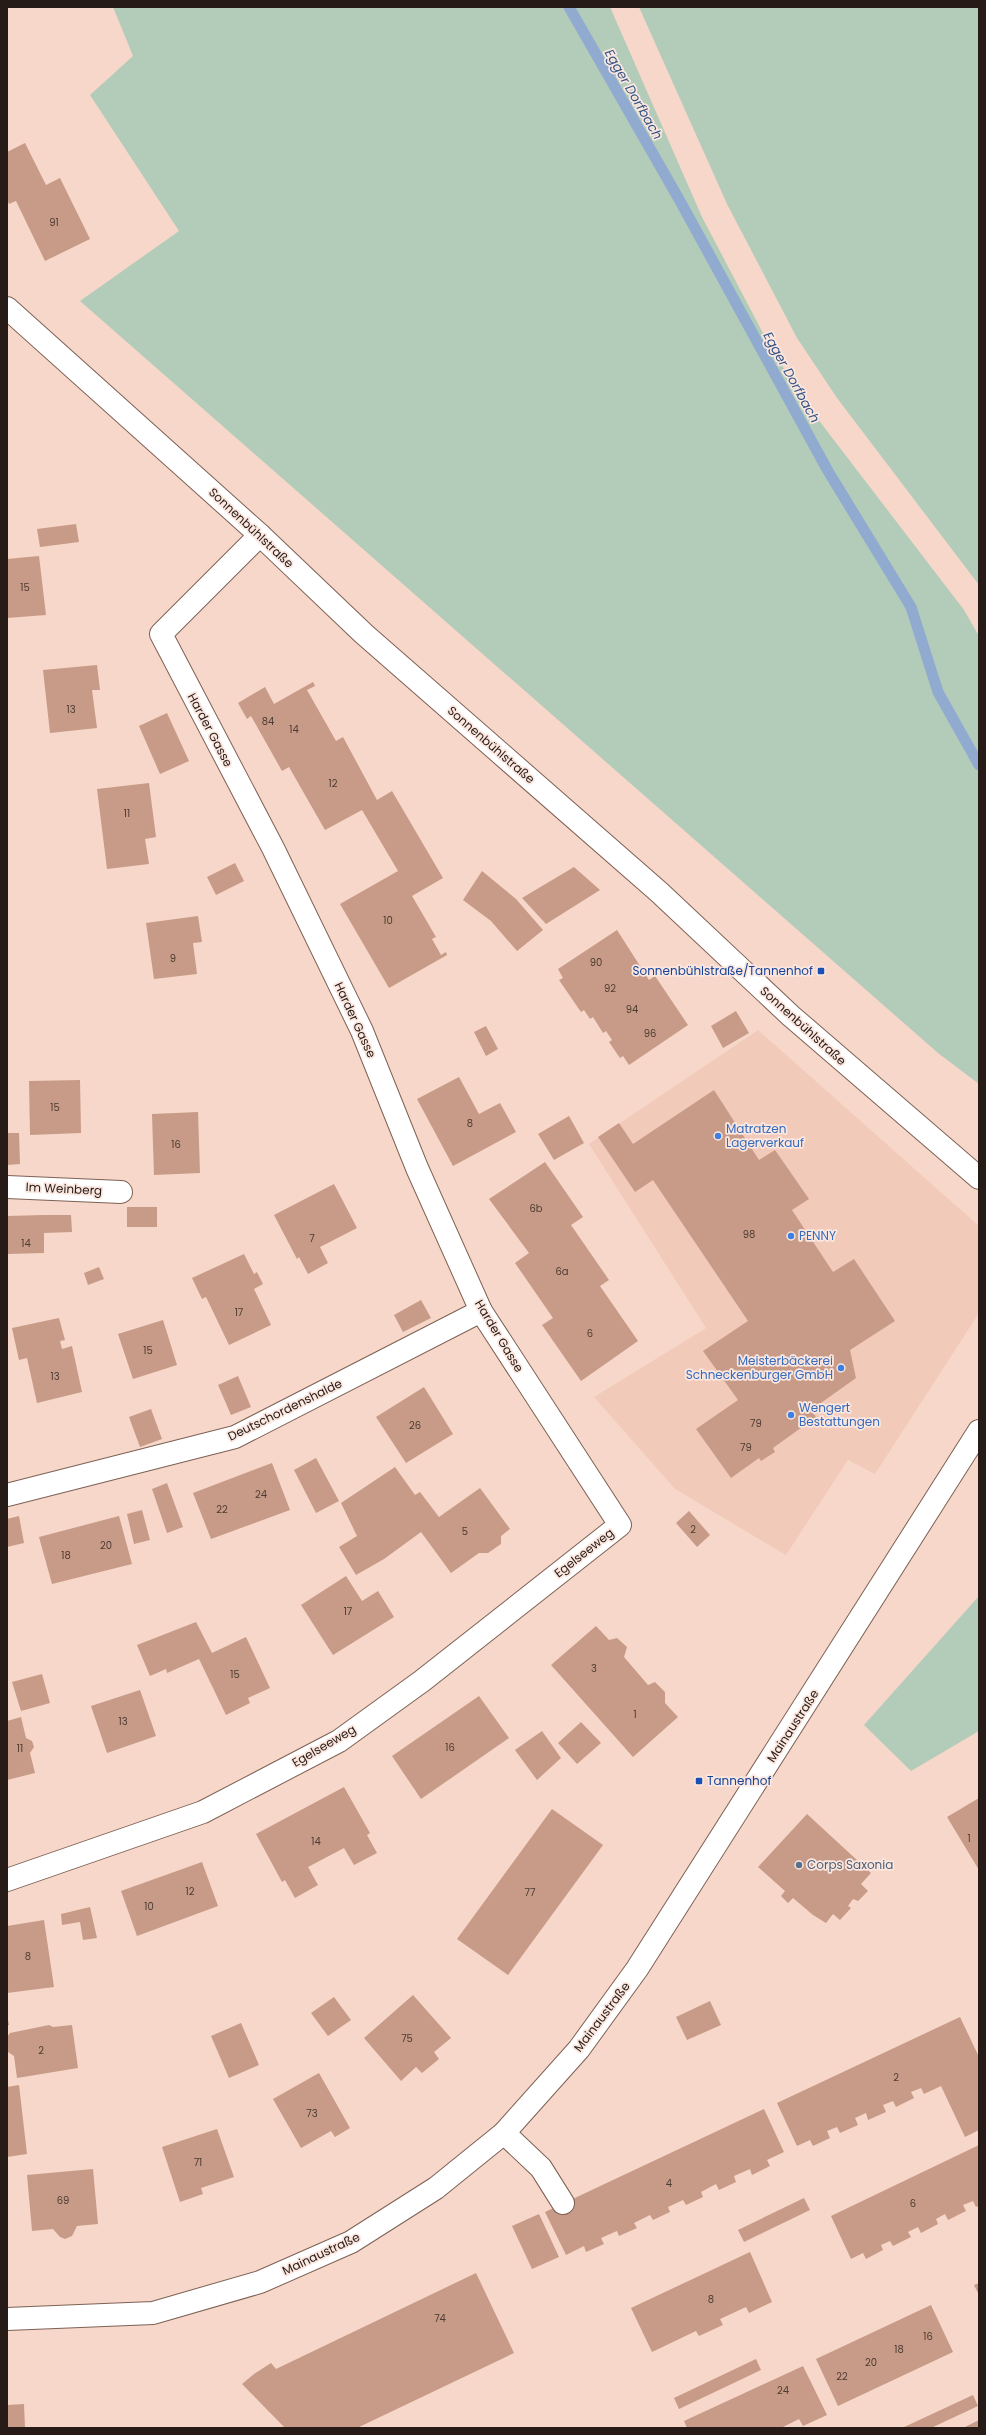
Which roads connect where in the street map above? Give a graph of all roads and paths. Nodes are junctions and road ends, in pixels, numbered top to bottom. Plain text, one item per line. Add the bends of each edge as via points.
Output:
1 (7, 308) edge
2 (260, 535) junction
3 (979, 1178) edge
4 (7, 1186) edge
5 (121, 1192) dead end
6 (481, 1311) junction
7 (979, 1431) edge
8 (7, 1495) edge
9 (620, 1525) joint
10 (7, 1880) edge
11 (504, 2133) junction
12 (563, 2203) dead end
13 (7, 2319) edge

1 - 2 street, Sonnenbühlstraße
2 - 3 street, Sonnenbühlstraße via 370,639 659,892 790,1016
2 - 6 street, Harder Gasse via 161,634 273,848 362,1031 417,1168
4 - 5 street, Im Weinberg
6 - 8 street, Deutschordenshalde via 235,1437
6 - 9 street, Harder Gasse
7 - 11 street, Mainaustraße via 637,1969 578,2049
9 - 10 street, Egelseeweg via 422,1681 339,1741 203,1812
11 - 12 street via 541,2168
11 - 13 street, Mainaustraße via 436,2188 352,2242 260,2282 153,2313

